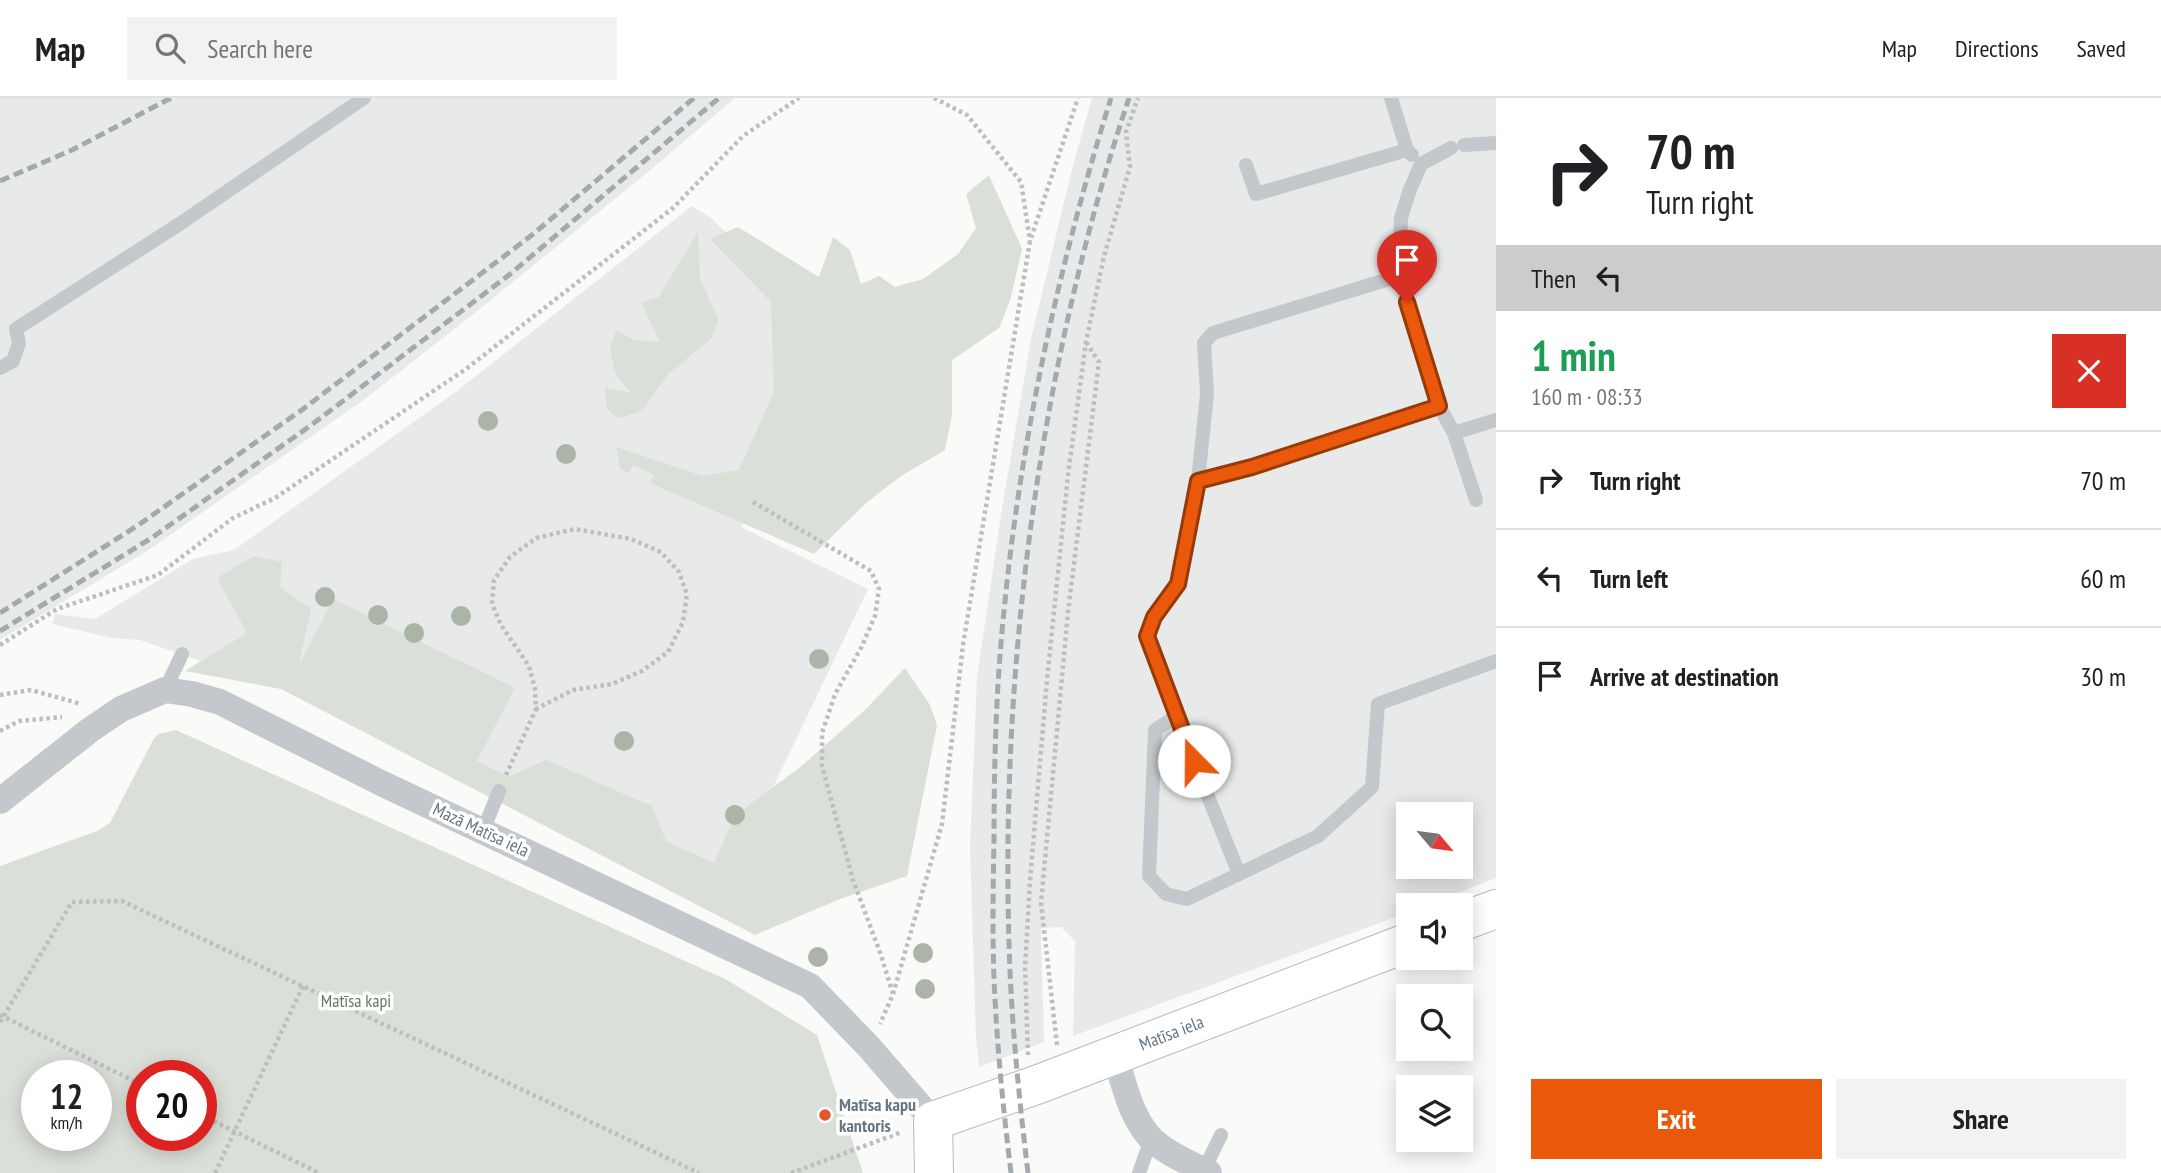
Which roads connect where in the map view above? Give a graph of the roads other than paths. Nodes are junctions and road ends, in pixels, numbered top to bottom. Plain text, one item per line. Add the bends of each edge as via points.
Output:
1 (364, 98) edge
2 (1391, 98) edge
3 (1496, 143) edge
4 (1407, 150) junction
5 (1421, 164) junction
6 (1246, 165) dead end
7 (1399, 276) junction
8 (0, 368) edge
9 (1439, 406) junction
10 (1496, 419) edge
11 (1454, 433) junction
12 (1198, 481) junction
13 (1476, 500) dead end
14 (182, 654) dead end
15 (1496, 660) edge
16 (165, 690) junction
17 (1176, 716) junction
18 (499, 791) road end
19 (0, 801) edge
20 (483, 831) junction
21 (1240, 874) junction
22 (1496, 909) edge
23 (1473, 918) edge
24 (1396, 947) edge
25 (1115, 1054) junction
26 (933, 1121) junction
27 (1221, 1135) dead end
28 (1151, 1139) junction
29 (1207, 1172) edge
30 (934, 1173) edge
31 (1139, 1173) edge

1 - 8 lane via 16,329 19,343 13,361
2 - 4 lane
3 - 5 lane via 1457,147
4 - 5 lane
4 - 6 lane via 1256,194
5 - 7 lane via 1401,218
7 - 9 lane
7 - 12 lane via 1213,333 1204,343 1208,394
9 - 11 lane
9 - 12 lane
10 - 11 lane
11 - 13 lane
12 - 17 lane via 1178,584 1154,617 1147,636
14 - 16 lane
15 - 21 lane via 1378,704 1372,788 1318,836
16 - 19 street via 121,709
16 - 20 street, Mazā Matīsa iela via 220,702
17 - 21 lane
17 - 21 lane via 1155,730 1149,876 1166,894 1187,899
18 - 20 lane
20 - 26 street, Mazā Matīsa iela via 810,986
22 - 23 street
24 - 25 street, Matīsa iela
25 - 26 street, Matīsa iela
25 - 28 street via 1135,1114
26 - 30 street
27 - 29 lane
28 - 29 street
28 - 31 lane

